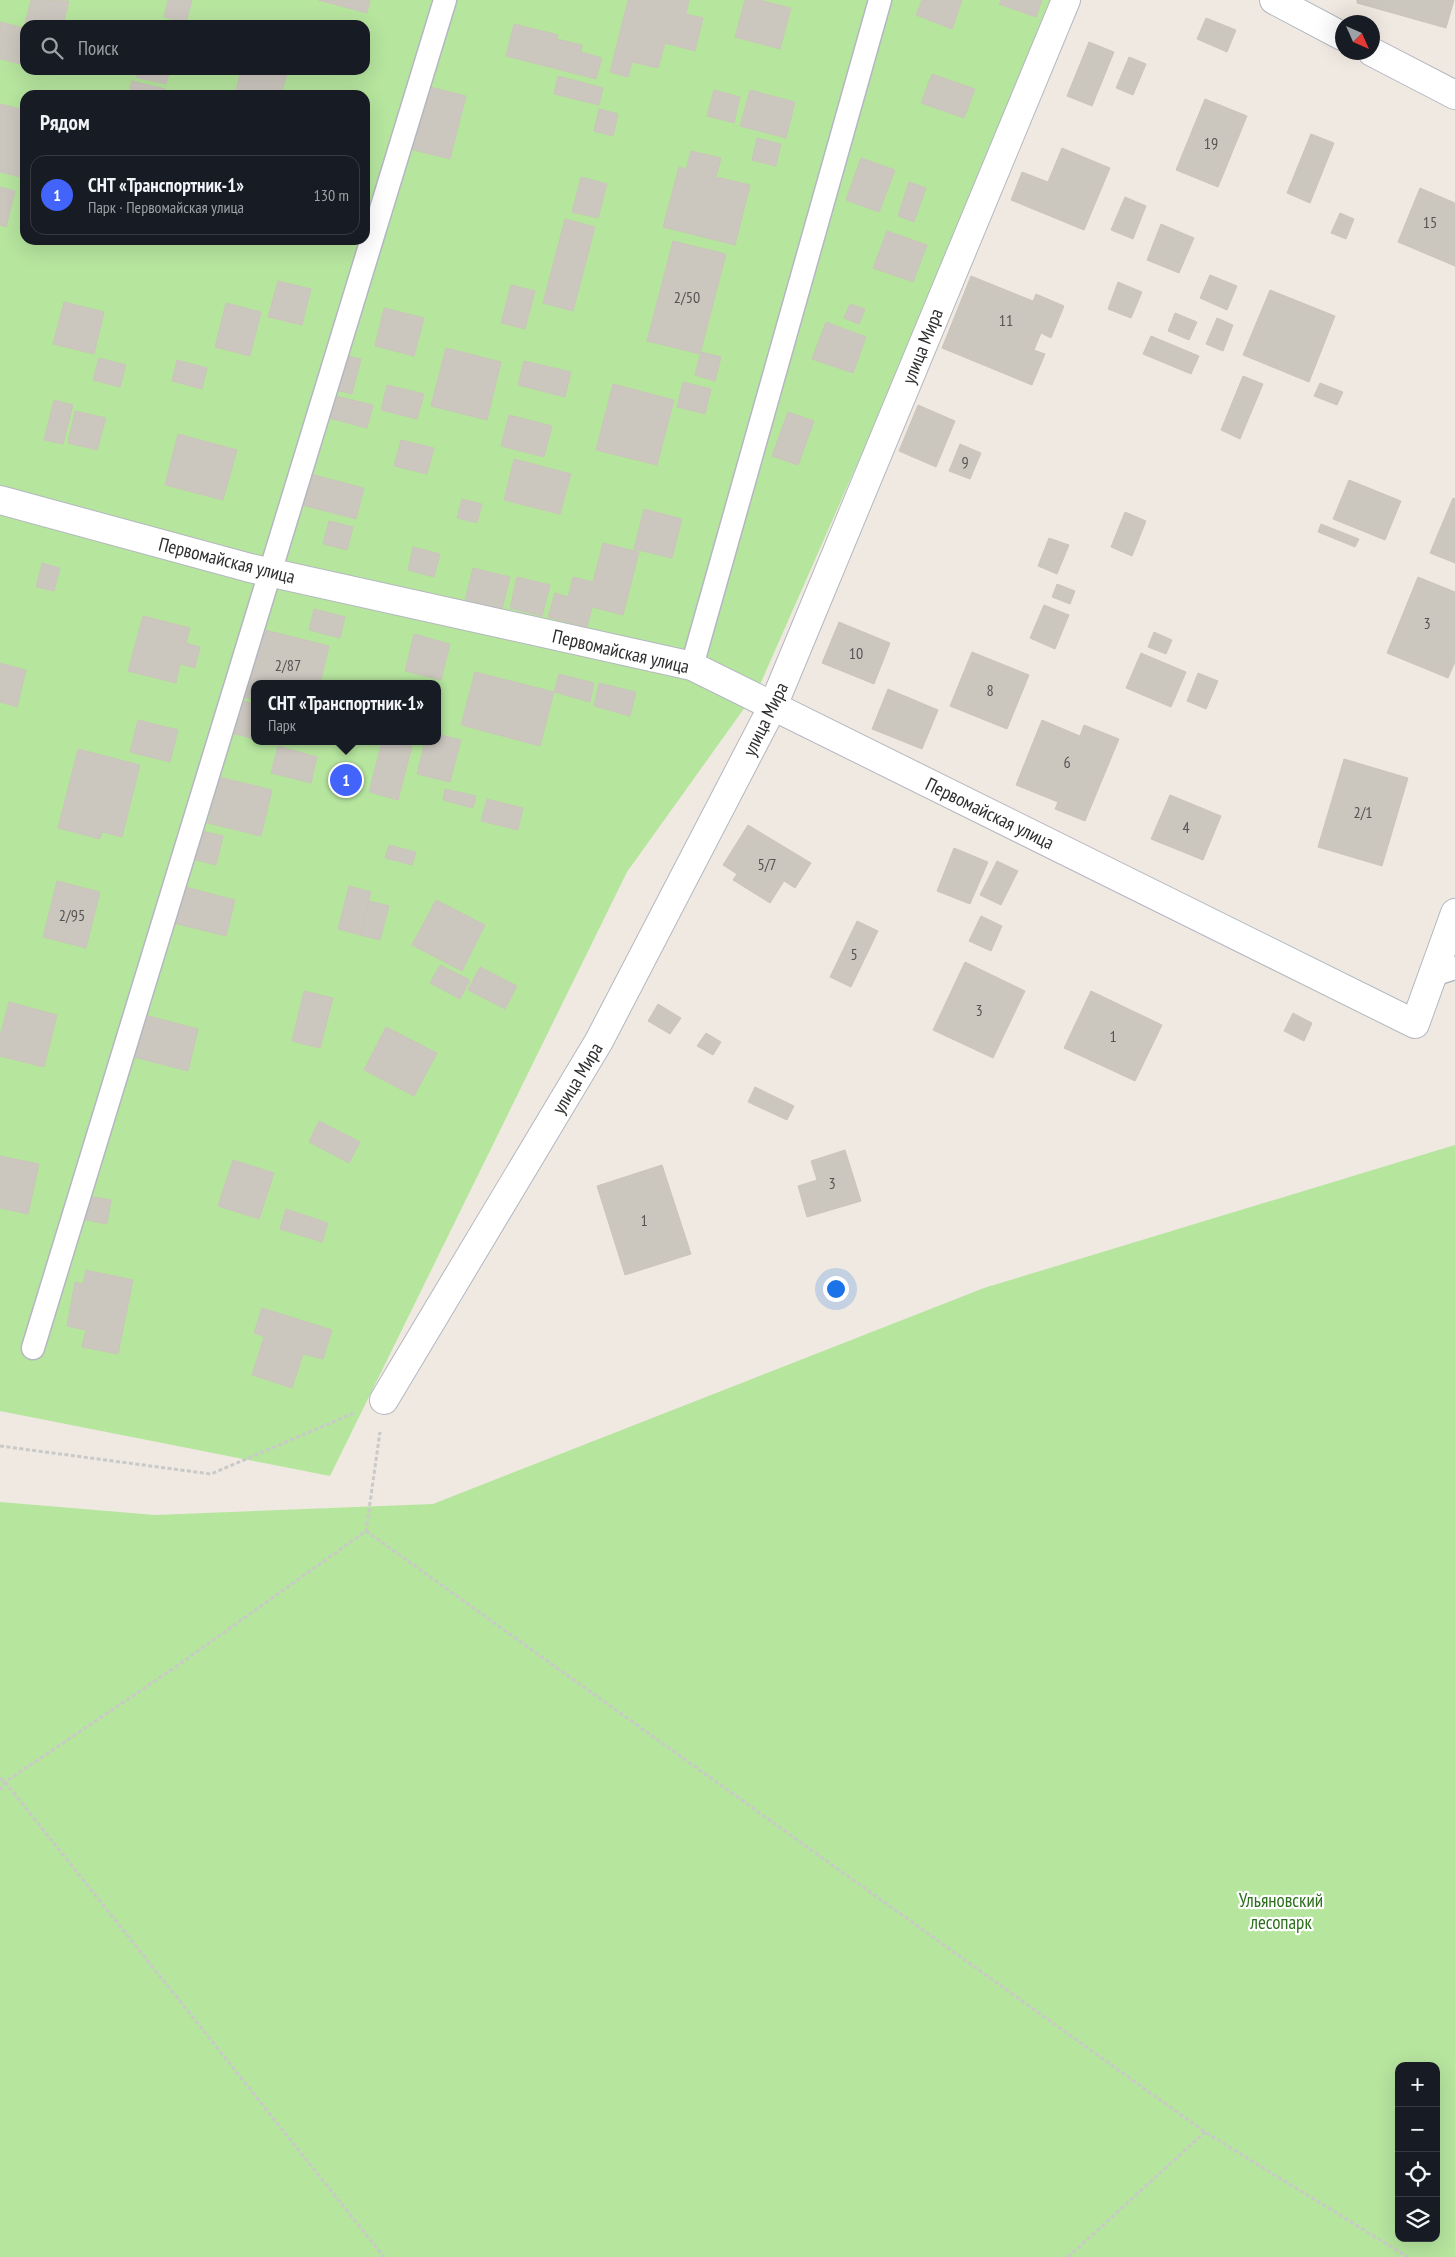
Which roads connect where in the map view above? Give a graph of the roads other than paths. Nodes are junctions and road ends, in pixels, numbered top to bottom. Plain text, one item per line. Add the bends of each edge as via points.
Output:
1 (445, 0) edge
2 (880, 0) edge
3 (1066, 0) edge
4 (1274, 0) edge
5 (1335, 32) edge
6 (1380, 56) edge
7 (1455, 95) edge
8 (0, 500) edge
9 (270, 573) junction
10 (692, 666) junction
11 (773, 706) junction
12 (1455, 913) edge
13 (1444, 972) edge
14 (33, 1348) dead end
15 (384, 1400) road end

1 - 9 lane
2 - 10 lane
3 - 11 street, улица Мира
4 - 5 street
6 - 7 street
8 - 9 street, Первомайская улица
9 - 10 street, Первомайская улица
9 - 14 lane
10 - 11 street, Первомайская улица
11 - 13 street, Первомайская улица via 1415,1024
11 - 15 street, улица Мира via 599,1041
12 - 13 street

